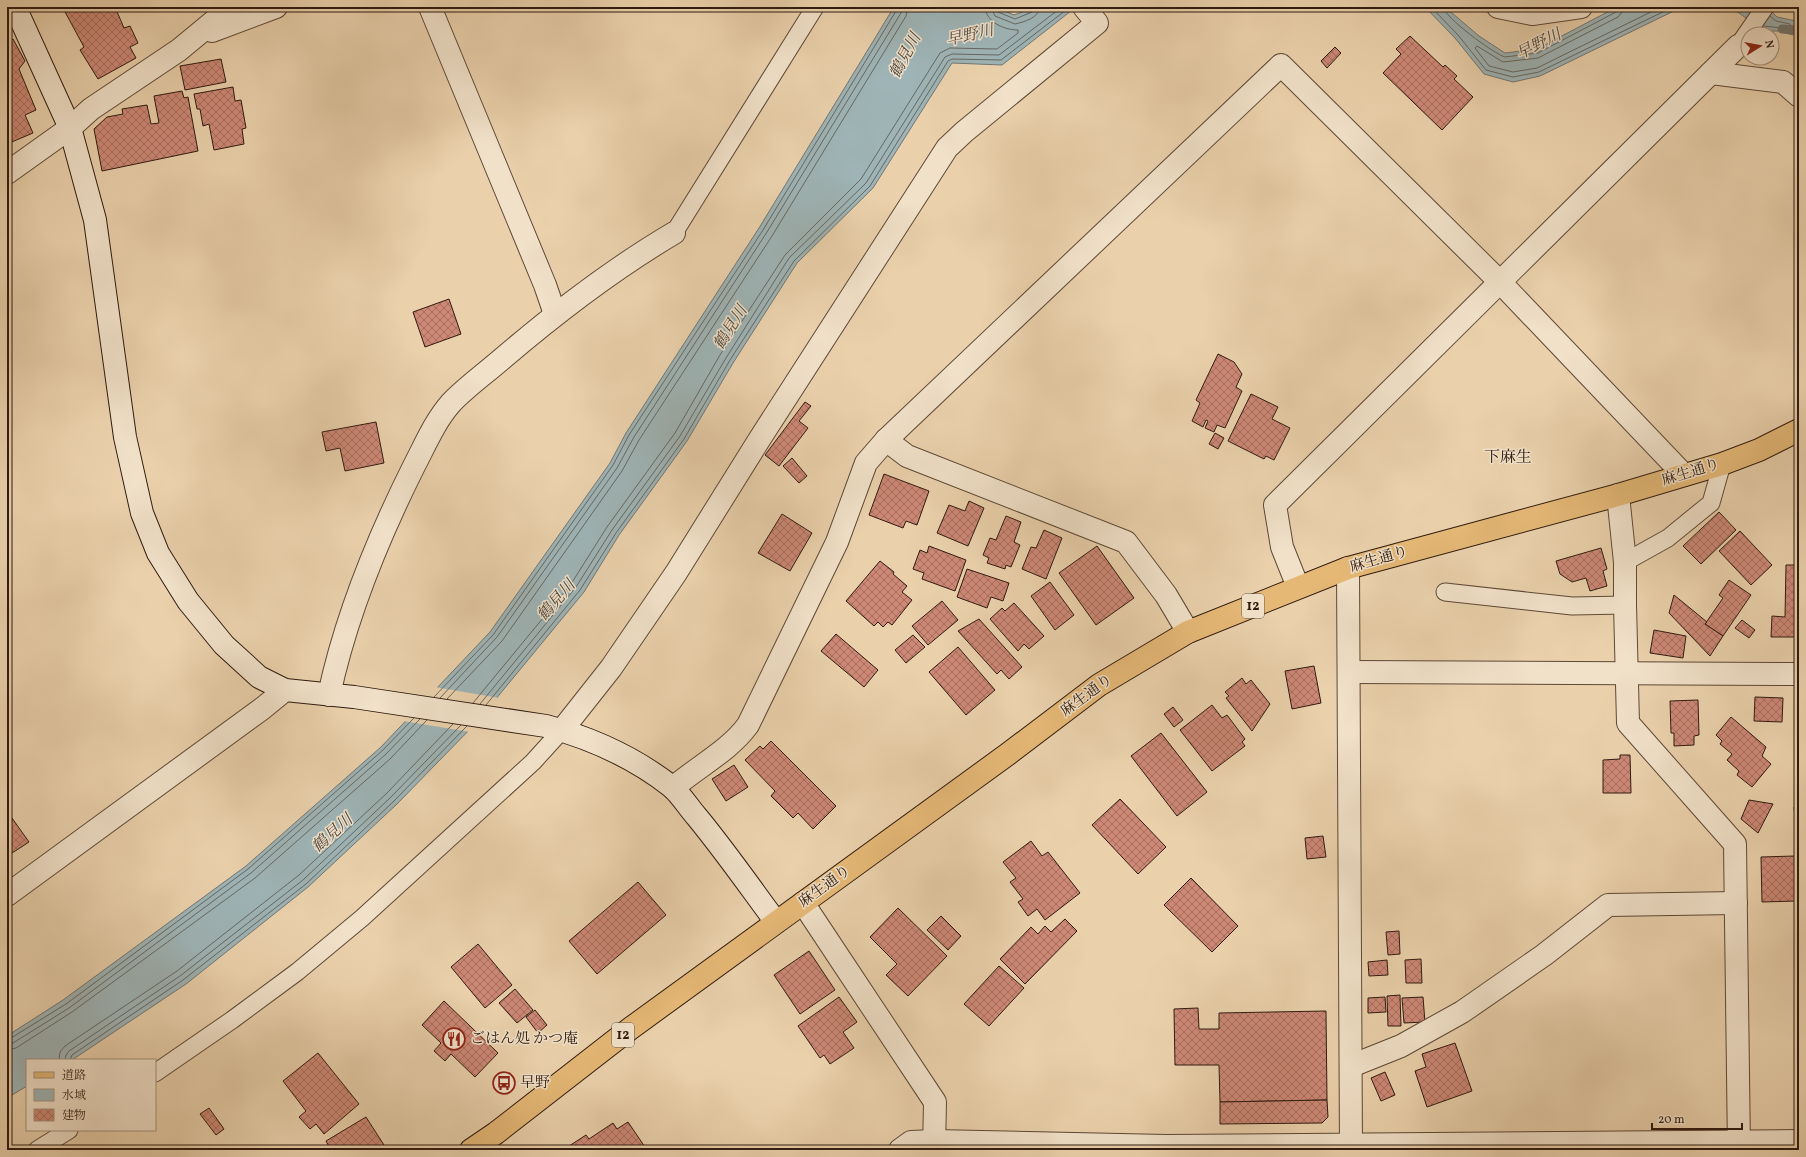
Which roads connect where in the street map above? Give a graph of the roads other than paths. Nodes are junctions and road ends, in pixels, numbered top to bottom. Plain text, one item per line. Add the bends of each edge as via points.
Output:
1 (15, 7) edge
2 (231, 7) edge
3 (276, 7) edge
4 (430, 7) edge
5 (815, 7) edge
6 (1498, 7) edge
7 (1581, 7) edge
8 (1765, 7) edge
9 (1086, 9) edge
10 (1752, 26) edge
11 (194, 38) junction
12 (1740, 41) edge
13 (1711, 73) junction
14 (1799, 96) edge
15 (70, 128) junction
16 (7, 173) edge
17 (674, 233) joint
18 (1500, 282) junction
19 (555, 314) junction
20 (1799, 430) edge
21 (886, 440) junction
22 (1722, 464) junction
23 (1684, 475) junction
24 (1618, 495) junction
25 (1626, 562) junction
26 (1348, 568) junction
27 (1298, 587) junction
28 (1445, 592) dead end
29 (1624, 604) junction
30 (1188, 632) junction
31 (1349, 672) junction
32 (1626, 673) junction
33 (1799, 674) edge
34 (284, 690) junction
35 (329, 695) junction
36 (554, 728) junction
37 (673, 788) junction
38 (7, 895) edge
39 (803, 902) junction
40 (1736, 903) junction
41 (776, 922) junction
42 (1351, 1066) junction
43 (156, 1072) edge
44 (66, 1131) edge
45 (1799, 1141) edge
46 (934, 1145) edge
47 (1739, 1146) edge
48 (1351, 1147) edge
49 (1166, 1148) edge
50 (37, 1150) edge
51 (471, 1150) edge
52 (900, 1150) edge

1 - 15 street
2 - 11 street
3 - 11 street
4 - 19 street
5 - 17 lane
6 - 7 street via 1532,14
8 - 10 lane
9 - 36 street via 1097,23 947,148 676,573 610,668
11 - 15 street via 91,109
12 - 13 street
13 - 14 street via 1783,82
13 - 18 street
15 - 16 street
15 - 34 street via 95,220 125,437 142,512 158,553 188,600 224,645 258,677
17 - 19 street via 641,253
18 - 21 street via 1281,65
18 - 23 street
18 - 27 street via 1275,505 1282,546
19 - 35 street via 450,404 431,433 397,500 349,619
20 - 22 main road, 麻生通り / 12 via 1759,450
21 - 30 street via 907,456 1126,542 1166,595
21 - 37 street via 866,463 837,542 748,725 738,738
22 - 23 main road, 麻生通り / 12
22 - 25 lane via 1711,503 1668,538
23 - 24 main road, 麻生通り / 12
24 - 25 street
24 - 26 main road, 麻生通り / 12
25 - 29 street
26 - 27 main road, 麻生通り / 12
26 - 31 street
27 - 30 main road, 麻生通り / 12
28 - 29 lane via 1572,606
29 - 32 street
30 - 39 main road, 麻生通り / 12 via 1099,685
31 - 32 street
31 - 42 street
32 - 33 street
32 - 40 street via 1628,723 1735,844
34 - 35 street
34 - 38 street
35 - 36 street
36 - 37 street via 602,745 628,758
36 - 43 lane via 533,762 356,923 268,994
37 - 41 street via 716,840
39 - 41 main road, 麻生通り / 12
39 - 46 street via 935,1102
40 - 42 street via 1608,905 1544,955 1462,1012 1401,1046
40 - 47 street
41 - 51 main road, 麻生通り / 12
42 - 48 street
44 - 50 lane
45 - 47 street
46 - 49 street
46 - 52 street via 911,1142
47 - 48 street
48 - 49 street

